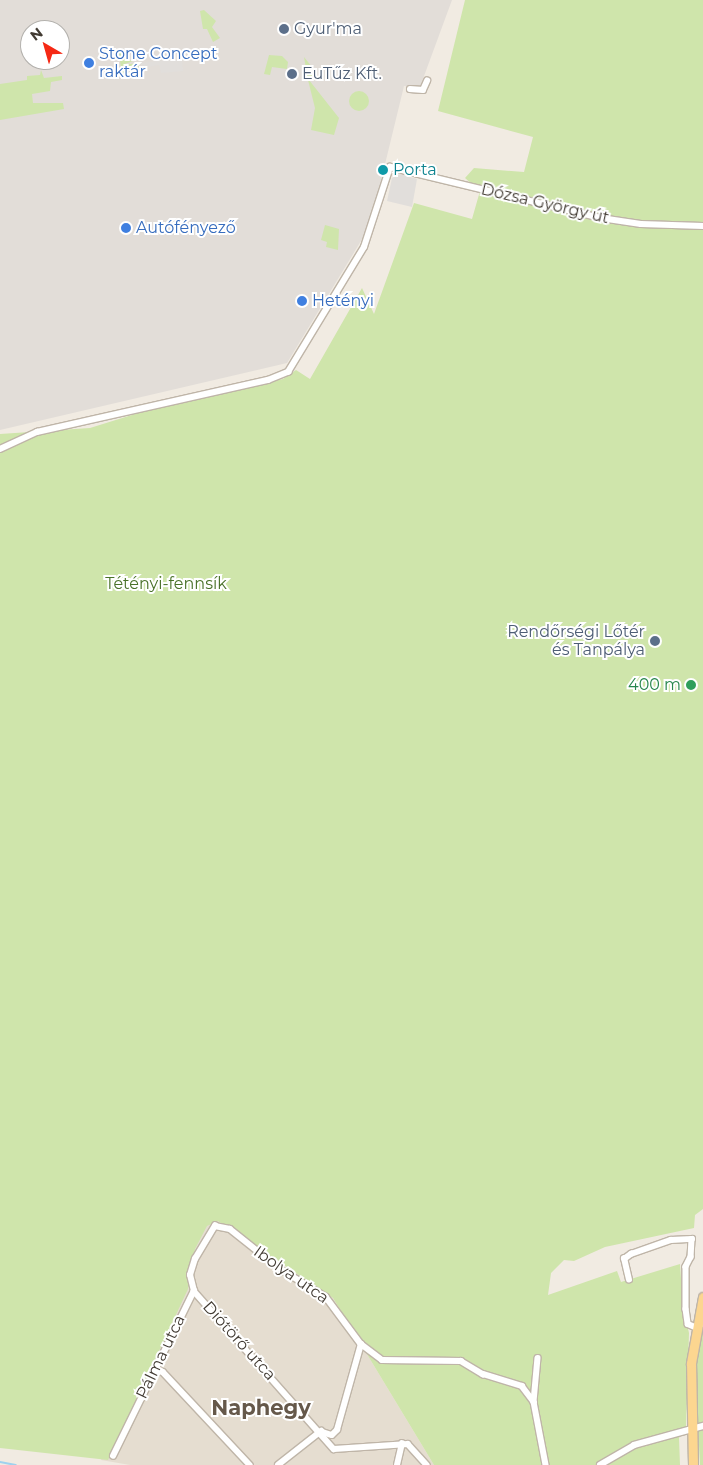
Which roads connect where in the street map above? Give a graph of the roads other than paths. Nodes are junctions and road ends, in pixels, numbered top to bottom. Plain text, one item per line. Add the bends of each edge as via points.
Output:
1 (427, 81) dead end
2 (410, 89) dead end
3 (703, 226) edge
4 (0, 449) edge
5 (209, 1230) joint
6 (629, 1280) dead end
7 (194, 1291) junction
8 (703, 1297) edge
9 (699, 1325) edge
10 (361, 1344) junction
11 (538, 1358) dead end
12 (156, 1370) junction
13 (534, 1402) junction
14 (703, 1426) edge
15 (337, 1430) junction
16 (690, 1430) junction
17 (321, 1431) junction
18 (402, 1444) junction
19 (332, 1447) junction
20 (113, 1456) dead end
21 (250, 1465) edge
22 (278, 1465) edge
23 (397, 1465) edge
24 (427, 1465) edge
25 (546, 1465) edge
26 (600, 1465) edge
27 (693, 1465) edge

1 - 2 street via 424,90
3 - 4 street, Dózsa György út via 641,224 601,218 390,167 364,247 288,372 268,380 37,432
5 - 7 street, Pálma utca via 190,1275
5 - 10 street, Ibolya utca via 224,1226 326,1297
6 - 9 street via 625,1264 628,1256 671,1240 692,1239 691,1257 686,1268 686,1309 688,1324
7 - 12 street, Pálma utca
7 - 17 street, Diótörő utca
8 - 9 main road
9 - 16 main road
10 - 13 street, Ibolya utca via 382,1360 461,1361 483,1374 522,1386
10 - 15 street
11 - 13 street
12 - 20 street, Pálma utca
12 - 21 street via 163,1372
13 - 25 street
14 - 16 street
15 - 17 street via 332,1435
15 - 19 street
16 - 26 street via 634,1445
16 - 27 main road
17 - 19 street, Diótörő utca
17 - 22 street
18 - 19 street via 356,1450
18 - 23 street
18 - 24 street via 413,1447

